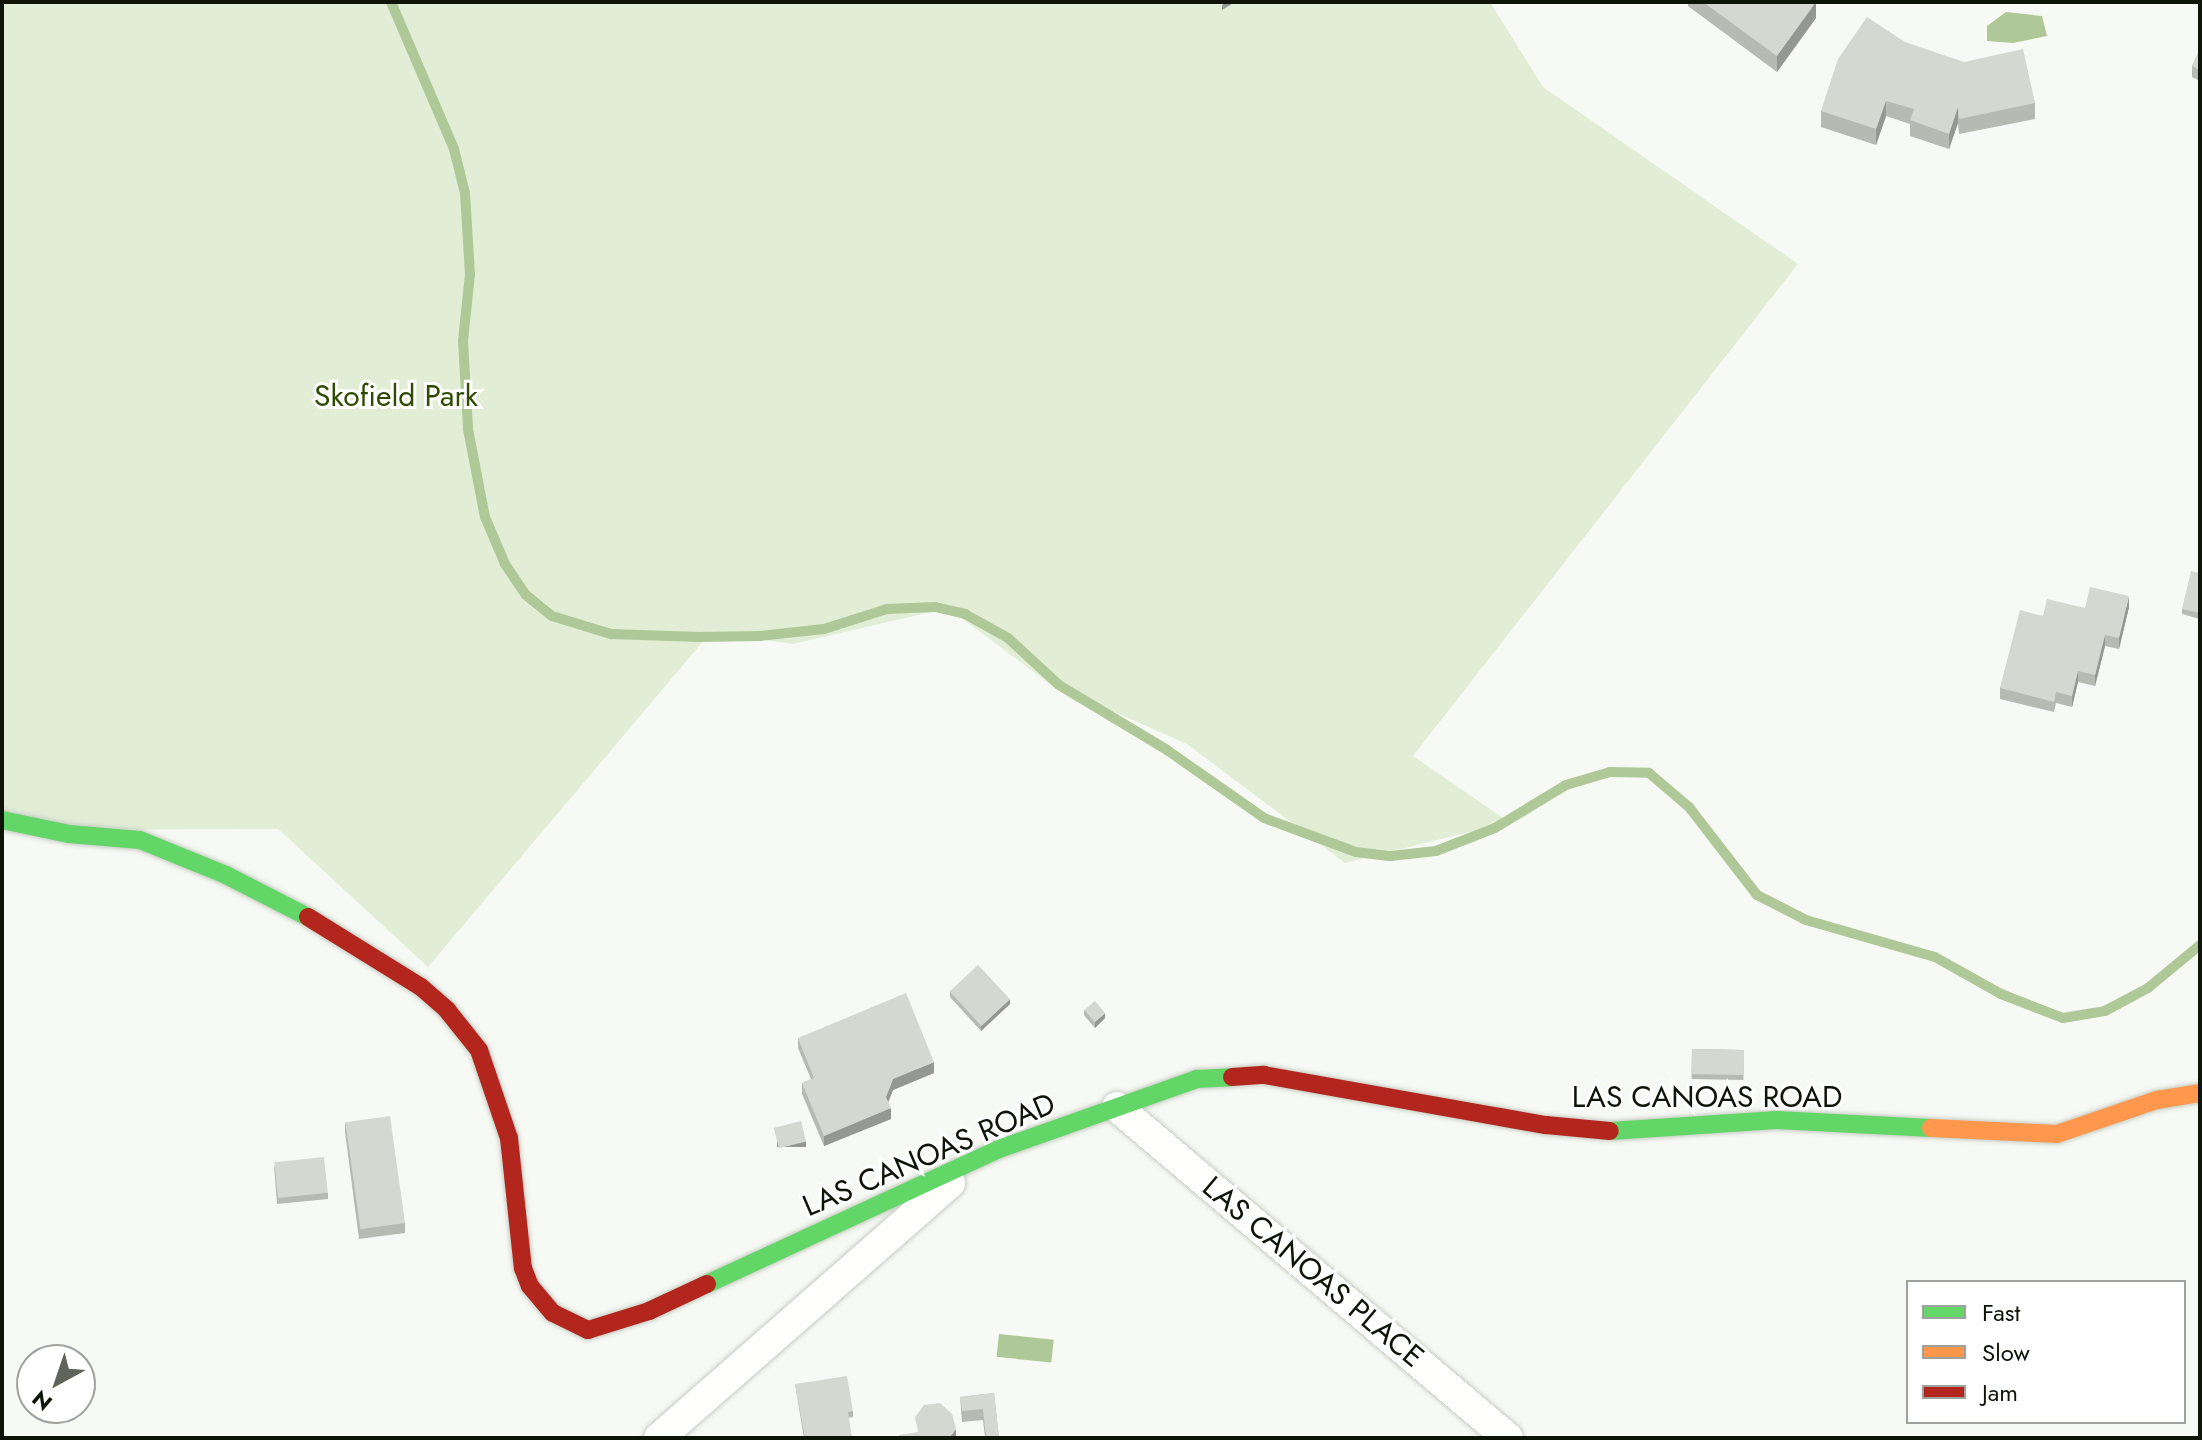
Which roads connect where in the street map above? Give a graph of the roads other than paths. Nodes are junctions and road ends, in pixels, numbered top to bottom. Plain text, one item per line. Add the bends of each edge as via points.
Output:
1 (2, 820) edge
2 (2200, 1093) edge
3 (1117, 1107) junction
4 (975, 1160) junction
5 (659, 1438) edge
6 (1508, 1438) edge

1 - 4 street, LAS CANOAS ROAD via 69,834 140,840 226,875 318,922 421,987 447,1010 479,1050 509,1138 523,1268 540,1300 567,1323 588,1330 649,1311
2 - 3 street, LAS CANOAS ROAD via 2157,1100 2057,1134 1777,1120 1607,1131 1264,1075 1197,1079
3 - 4 street, LAS CANOAS ROAD
3 - 6 street, LAS CANOAS PLACE
4 - 5 street

